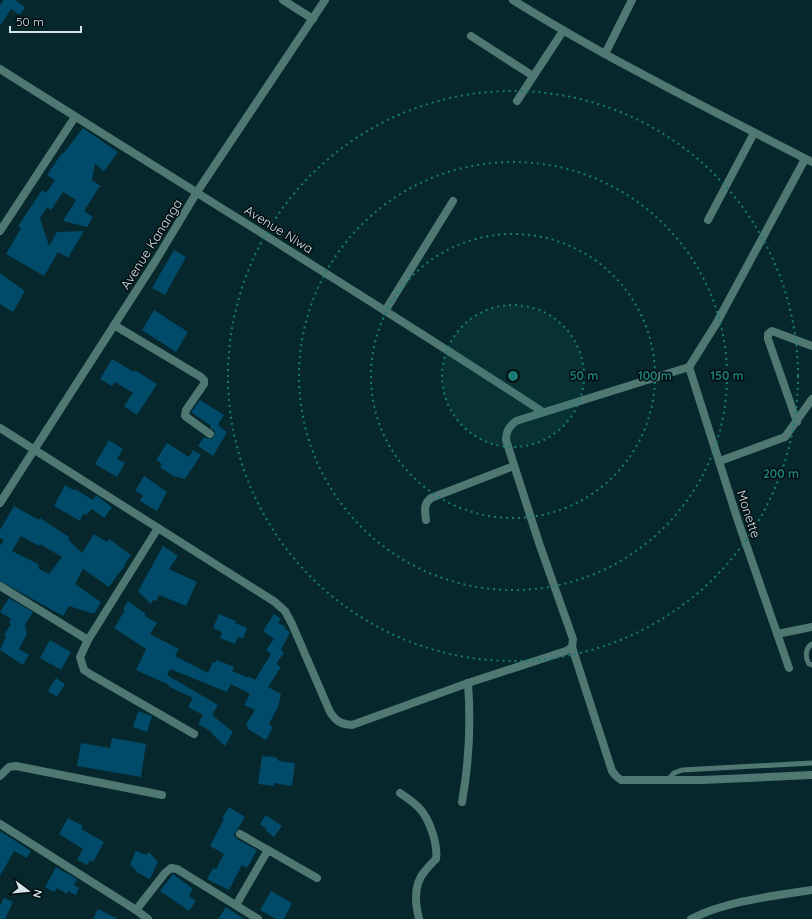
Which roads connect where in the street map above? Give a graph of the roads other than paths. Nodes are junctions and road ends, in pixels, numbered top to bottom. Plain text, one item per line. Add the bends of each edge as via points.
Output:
1 (283, 0) edge
2 (325, 0) edge
3 (513, 0) edge
4 (632, 0) edge
5 (313, 19) junction
6 (563, 32) junction
7 (471, 36) dead end
8 (605, 54) junction
9 (0, 69) edge
10 (534, 76) junction
11 (517, 100) dead end
12 (75, 117) junction
13 (754, 133) junction
14 (809, 161) edge
15 (197, 192) junction
16 (453, 201) dead end
17 (708, 220) dead end
18 (0, 231) edge
19 (385, 311) junction
20 (114, 325) junction
21 (812, 346) edge
22 (689, 367) junction
23 (812, 399) edge
24 (543, 412) junction
25 (797, 422) junction
26 (0, 428) edge
27 (210, 434) dead end
28 (34, 449) junction
29 (720, 460) junction
30 (514, 466) junction
31 (0, 503) edge
32 (426, 520) dead end
33 (158, 528) junction
34 (0, 586) edge
35 (812, 627) edge
36 (777, 634) junction
37 (88, 640) junction
38 (812, 644) edge
39 (572, 647) junction
40 (812, 665) edge
41 (789, 668) dead end
42 (468, 683) junction
43 (194, 734) dead end
44 (812, 763) edge
45 (812, 775) edge
46 (0, 776) edge
47 (668, 780) junction
48 (400, 793) dead end
49 (162, 795) dead end
50 (462, 802) dead end
51 (0, 824) edge
52 (240, 834) dead end
53 (268, 850) junction
54 (317, 878) dead end
55 (812, 890) edge
56 (236, 905) junction
57 (136, 910) junction
58 (148, 919) edge
59 (258, 919) edge
60 (419, 919) edge
61 (691, 919) edge

1 - 5 street
2 - 5 street, Avenue Kananga
3 - 6 street
4 - 8 street
5 - 15 street, Avenue Kananga
6 - 8 street
6 - 10 street
7 - 10 street
8 - 13 street
9 - 12 street, Avenue Niwa
10 - 11 street
12 - 15 street, Avenue Niwa
12 - 18 street
13 - 14 street
13 - 17 street
14 - 22 street
15 - 19 street, Avenue Niwa
15 - 20 street, Avenue Kananga
16 - 19 street
19 - 24 street, Avenue Niwa
20 - 27 street via 204,380 204,384 184,413 186,418
20 - 28 street, Avenue Kananga
21 - 25 street via 772,331 768,334
22 - 24 street
22 - 29 street, Monette
23 - 25 street
24 - 30 street via 516,421 506,432
25 - 29 street via 780,440
26 - 28 street
28 - 31 street, Avenue Kananga
28 - 33 street
29 - 36 street, Monette
30 - 32 street via 426,501
30 - 39 street via 573,639
33 - 37 street
33 - 42 street via 275,602 285,611 330,712 335,720 342,724 352,725
34 - 37 street
35 - 36 street
36 - 41 street, Monette
37 - 43 street via 80,657 84,670
38 - 40 lane via 807,656 808,664
39 - 42 street
39 - 47 street via 612,771 621,780
42 - 50 street via 470,719 467,774
44 - 47 lane via 682,770 674,773
45 - 47 street
46 - 49 street via 9,767 16,766
48 - 60 street via 424,815 436,848 436,859 424,871 417,886 415,900
51 - 57 street
52 - 53 street
53 - 54 street
53 - 56 street
55 - 61 street via 722,906
56 - 57 street via 177,869 171,868 165,872
56 - 59 street
57 - 58 street

